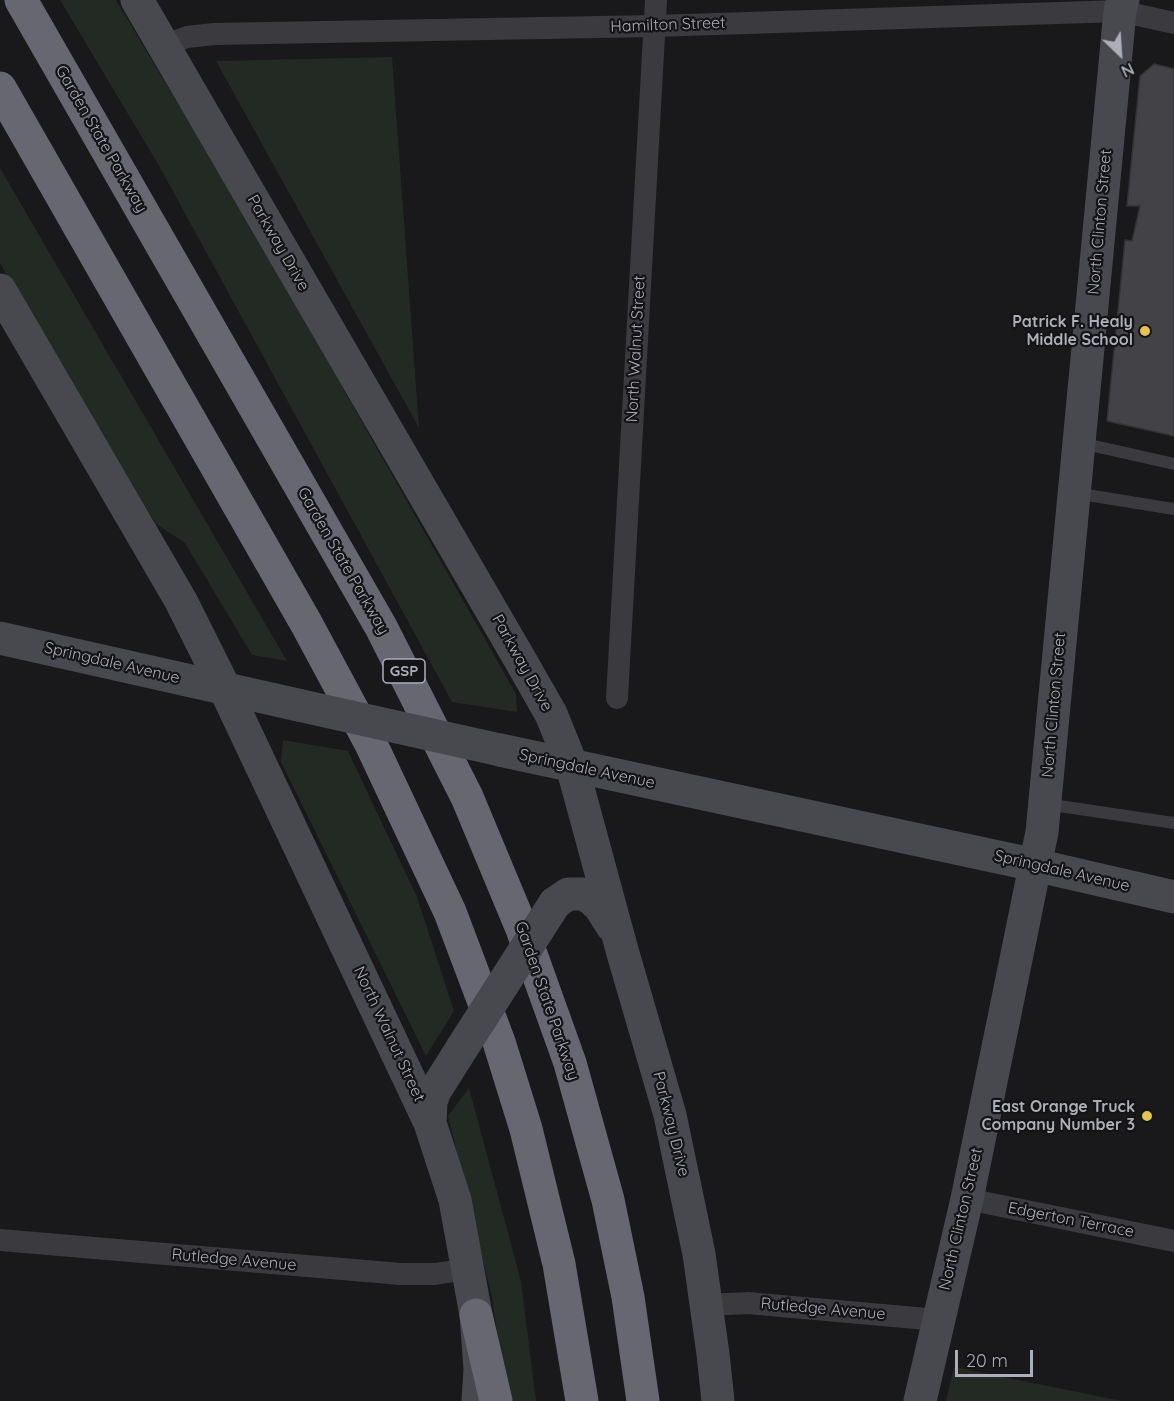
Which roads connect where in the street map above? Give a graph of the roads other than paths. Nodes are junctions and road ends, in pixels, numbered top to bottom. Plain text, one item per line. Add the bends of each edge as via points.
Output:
1 (21, 0) edge
2 (136, 0) edge
3 (656, 0) edge
4 (1122, 5) edge
5 (1174, 23) edge
6 (654, 26) junction
7 (163, 46) junction
8 (0, 88) edge
9 (0, 290) edge
10 (1079, 443) junction
11 (1174, 464) edge
12 (1074, 493) junction
13 (1174, 509) edge
14 (0, 638) edge
15 (225, 689) junction
16 (617, 698) dead end
17 (572, 766) junction
18 (1044, 803) junction
19 (1174, 823) edge
20 (1035, 865) junction
21 (1174, 897) edge
22 (622, 950) junction
23 (430, 1123) junction
24 (967, 1199) junction
25 (0, 1240) edge
26 (1174, 1241) edge
27 (467, 1269) junction
28 (706, 1305) junction
29 (476, 1315) junction
30 (938, 1320) junction
31 (477, 1401) edge
32 (496, 1401) edge
33 (582, 1401) edge
34 (643, 1401) edge
35 (718, 1401) edge
36 (921, 1401) edge

1 - 34 highway, Garden State Parkway / GSP via 375,617 477,819 539,973 583,1109 608,1200 636,1342
2 - 7 main road, Parkway Drive
3 - 6 street, North Walnut Street
4 - 5 street, Hamilton Street
4 - 6 street, Hamilton Street
4 - 10 main road, North Clinton Street
6 - 7 street, Hamilton Street via 214,34 188,37
6 - 16 street, North Walnut Street
7 - 17 main road, Parkway Drive via 533,682
8 - 33 highway via 306,623 371,744 450,912 496,1033 526,1129 559,1264
9 - 15 main road via 161,565
10 - 11 lane
10 - 12 main road, North Clinton Street
12 - 13 lane
12 - 18 main road, North Clinton Street
14 - 15 main road, Springdale Avenue
15 - 17 main road, Springdale Avenue, bridge
15 - 23 main road, North Walnut Street
17 - 20 main road, Springdale Avenue
17 - 22 main road, Parkway Drive
18 - 19 lane
18 - 20 main road, North Clinton Street
20 - 21 main road, Springdale Avenue
20 - 24 main road, North Clinton Street
22 - 23 main road, bridge via 607,916 592,898 576,892 560,897 435,1091
22 - 28 main road, Parkway Drive via 670,1115 692,1214
23 - 27 main road, North Walnut Street via 455,1200
24 - 26 street, Edgerton Terrace
24 - 30 main road, North Clinton Street
25 - 27 street, Rutledge Avenue via 401,1274
27 - 29 main road, North Walnut Street
28 - 30 street, Rutledge Avenue via 748,1303
28 - 35 main road, Parkway Drive
29 - 31 main road, North Walnut Street via 480,1369
29 - 32 highway
30 - 36 main road, North Clinton Street

